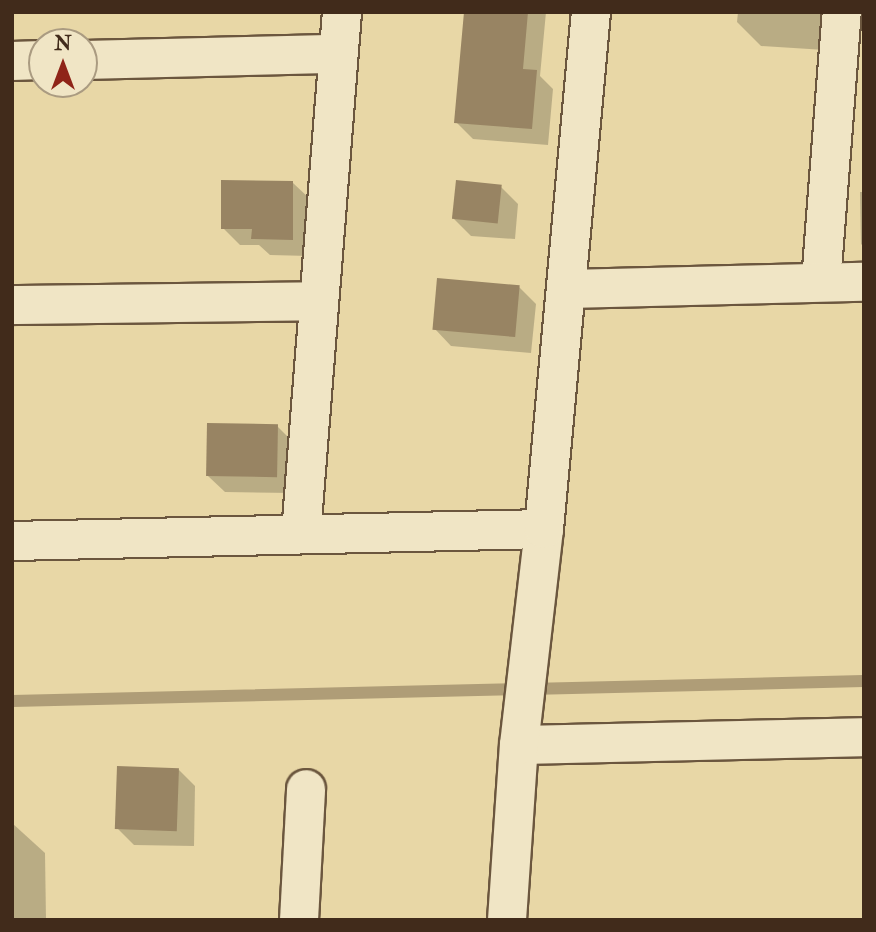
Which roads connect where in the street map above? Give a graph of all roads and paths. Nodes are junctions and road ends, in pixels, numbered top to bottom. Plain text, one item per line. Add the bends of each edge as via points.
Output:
1 (342, 12) edge
2 (591, 12) edge
3 (848, 29) edge
4 (338, 54) junction
5 (98, 60) edge
6 (821, 282) junction
7 (864, 282) edge
8 (566, 289) junction
9 (318, 301) junction
10 (12, 305) edge
11 (544, 528) junction
12 (301, 534) junction
13 (12, 541) edge
14 (521, 730) junction
15 (864, 737) edge
16 (306, 789) dead end
17 (299, 920) edge
18 (507, 920) edge

1 - 4 street
2 - 8 street
3 - 6 street
4 - 5 street
4 - 9 street
6 - 7 street
6 - 8 street
8 - 11 street
9 - 10 street
9 - 12 street
11 - 12 street
11 - 14 street
12 - 13 street
14 - 15 street
14 - 18 street
16 - 17 street

